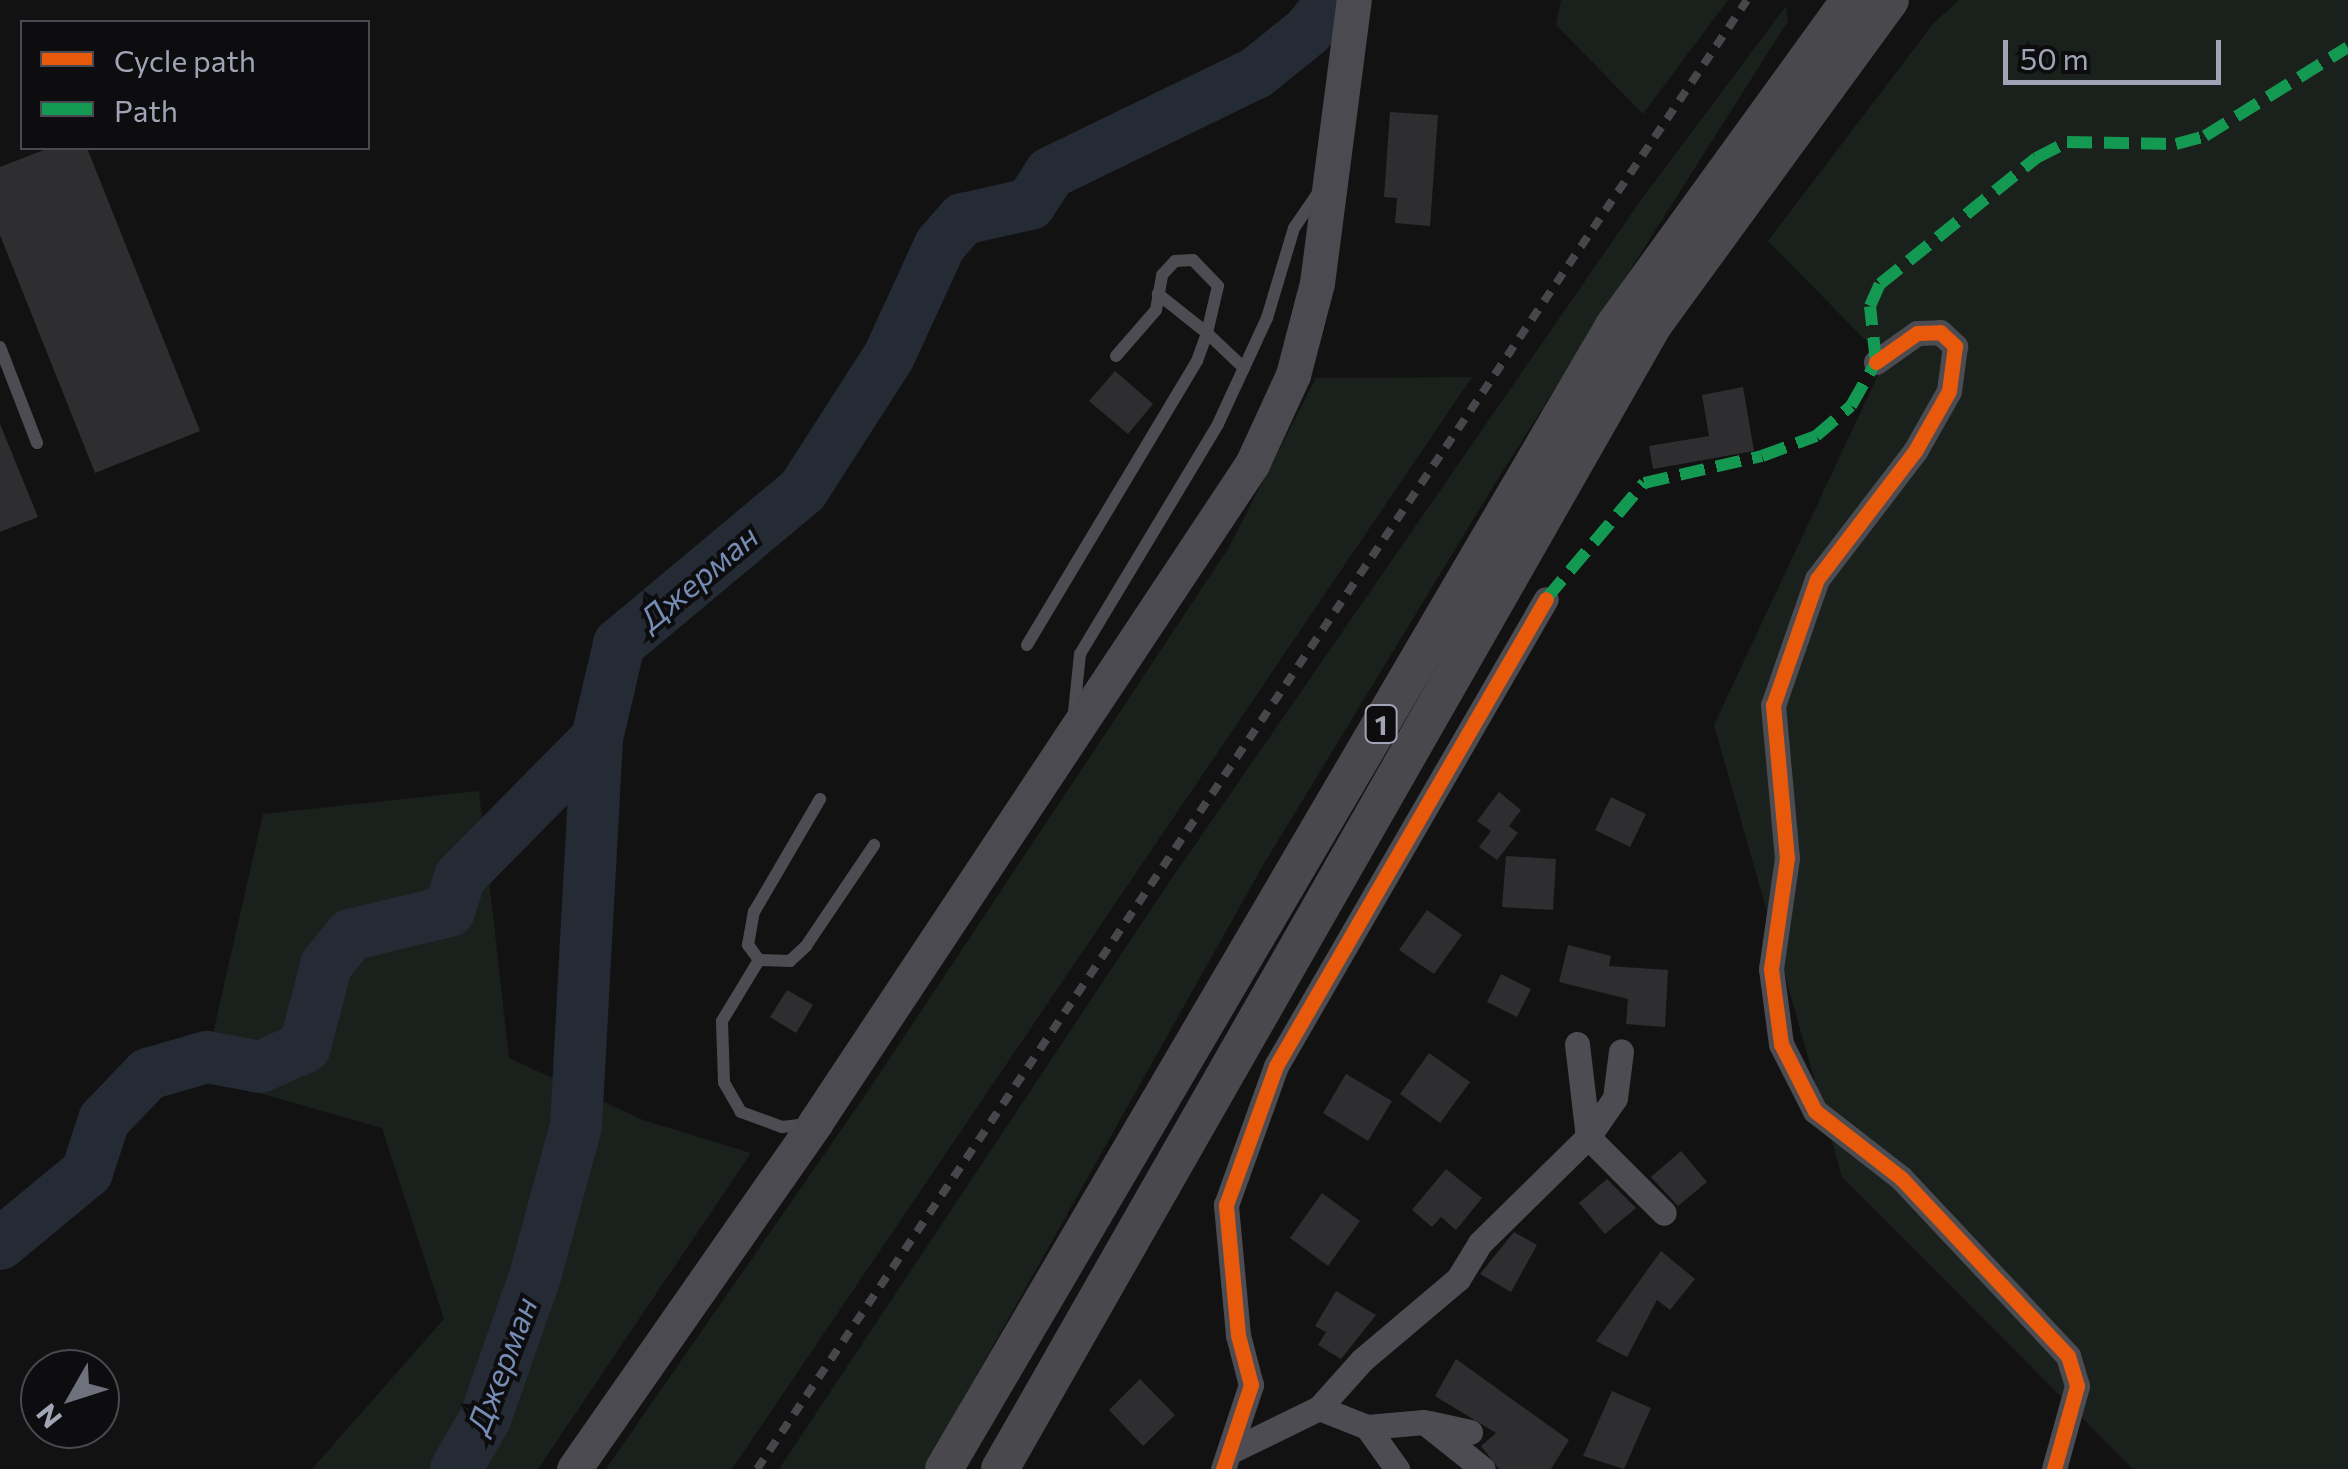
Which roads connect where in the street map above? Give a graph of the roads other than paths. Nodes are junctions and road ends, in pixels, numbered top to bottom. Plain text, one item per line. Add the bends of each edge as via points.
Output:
1 (1354, 0) edge
2 (1850, 0) edge
3 (1890, 0) edge
4 (1335, 160) junction
5 (1158, 294) junction
6 (1208, 333) junction
7 (0, 347) edge
8 (1116, 356) dead end
9 (1876, 362) dead end
10 (1244, 368) junction
11 (37, 443) dead end
12 (1546, 599) dead end
13 (1027, 645) dead end
14 (1072, 738) junction
15 (820, 799) dead end
16 (874, 845) dead end
17 (759, 960) junction
18 (1577, 1044) dead end
19 (1622, 1051) dead end
20 (815, 1122) junction
21 (1588, 1138) junction
22 (1664, 1213) dead end
23 (1319, 1408) junction
24 (1424, 1422) junction
25 (1366, 1427) junction
26 (1470, 1432) dead end
27 (1227, 1460) edge
28 (574, 1469) edge
29 (944, 1469) edge
30 (1000, 1469) edge
31 (1397, 1469) edge
32 (1484, 1469) edge
33 (2054, 1469) edge

1 - 4 main road
2 - 29 main road, 1 via 1614,326
3 - 30 main road, 1 via 1652,325
4 - 10 lane via 1294,228 1268,318
4 - 14 main road via 1317,283 1293,375 1260,446
5 - 6 lane
5 - 6 lane via 1175,261 1193,260 1209,270 1218,286
5 - 8 lane via 1156,310
6 - 10 lane
6 - 13 lane via 1198,361
7 - 11 lane
9 - 33 street via 1917,333 1940,332 1955,346 1949,391 1915,451 1817,579 1773,705 1787,858 1770,969 1781,1044 1815,1110 1901,1178 2068,1356 2077,1386
10 - 14 lane via 1218,424 1080,654
12 - 27 street via 1276,1066 1226,1205 1238,1335 1251,1385
14 - 20 main road
15 - 17 lane via 746,929
16 - 17 lane via 806,946 790,961
17 - 20 lane via 722,1021 724,1082 741,1112 762,1123
18 - 21 street
19 - 21 street via 1615,1098
20 - 28 main road
21 - 22 street
21 - 23 street via 1480,1243 1458,1279 1362,1360
23 - 25 street
23 - 27 street
24 - 25 street
24 - 26 street
24 - 32 street
25 - 31 street

